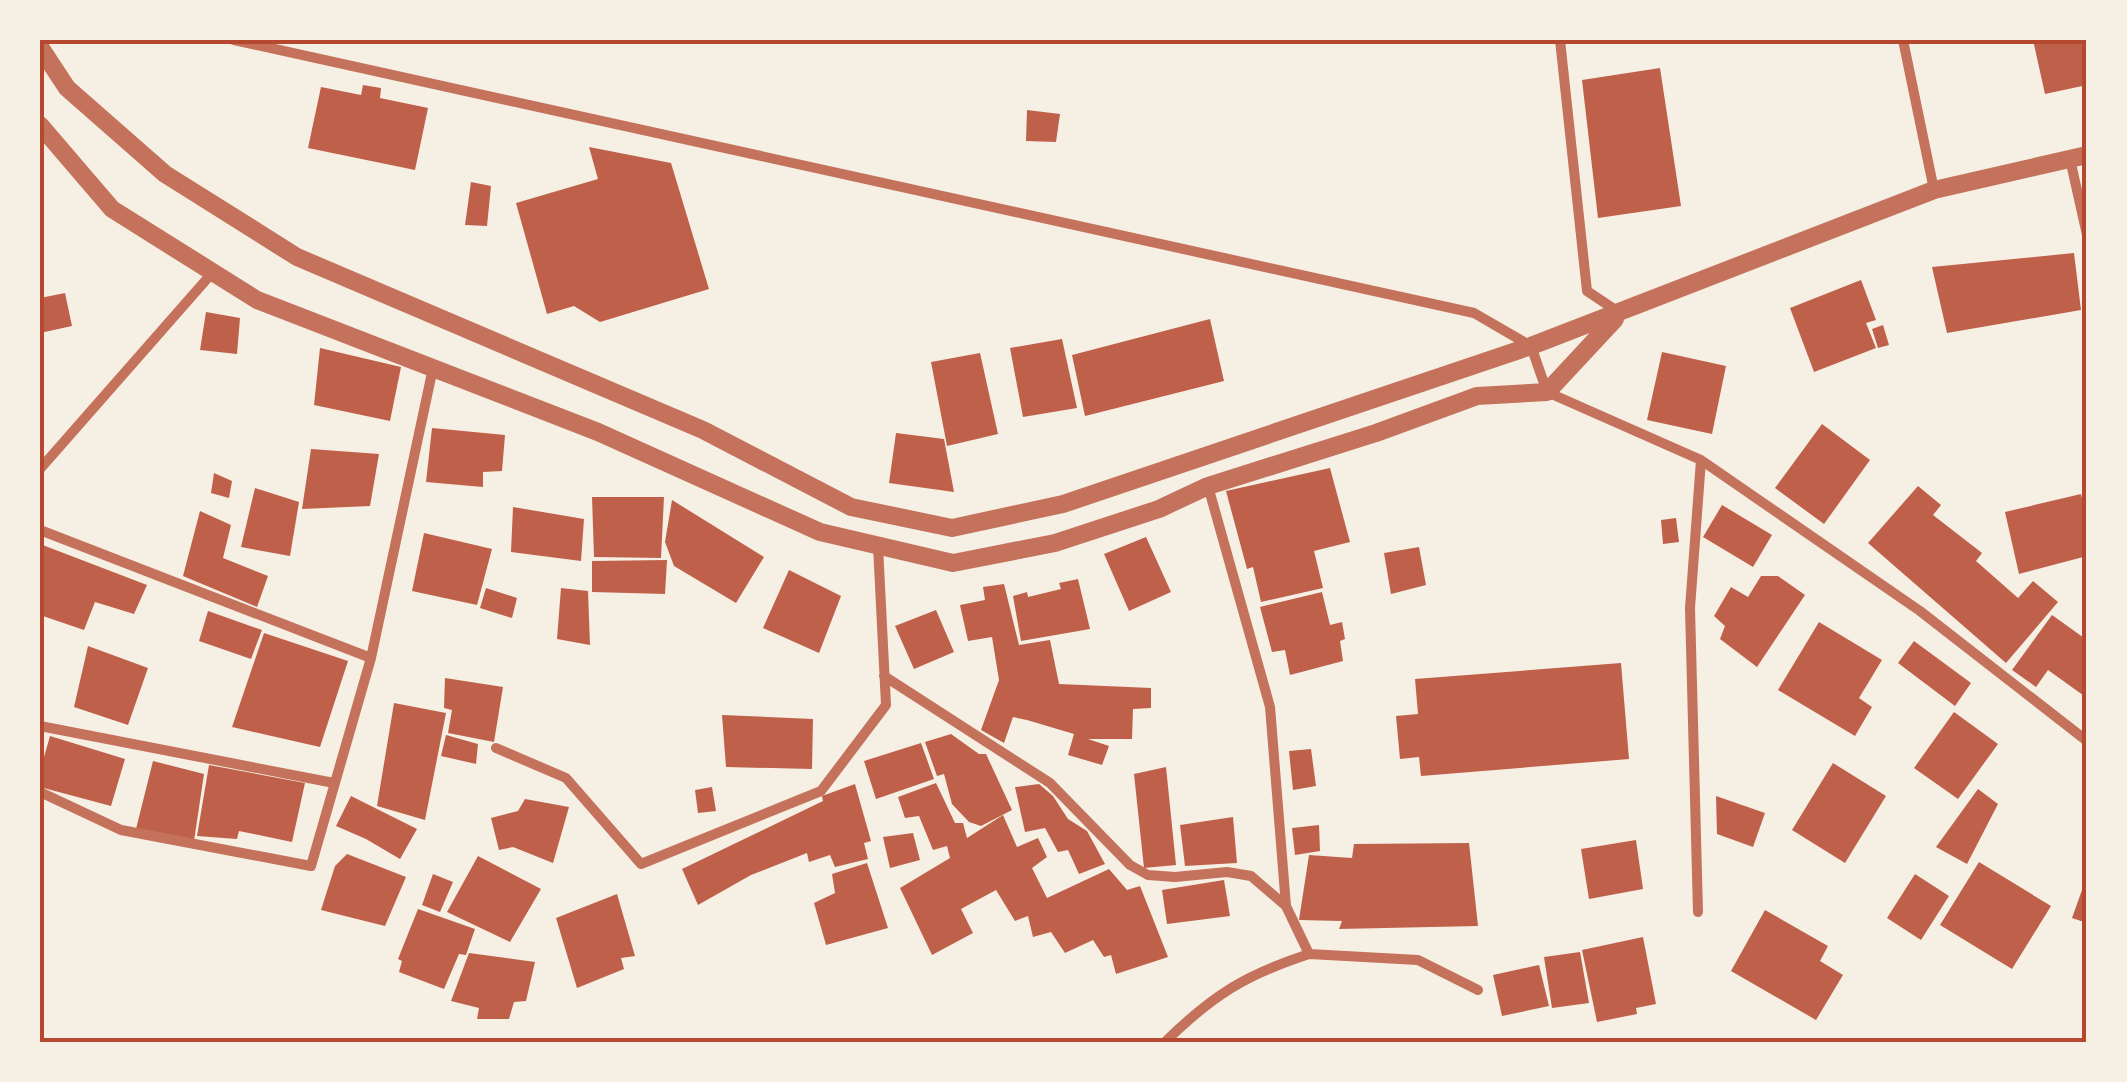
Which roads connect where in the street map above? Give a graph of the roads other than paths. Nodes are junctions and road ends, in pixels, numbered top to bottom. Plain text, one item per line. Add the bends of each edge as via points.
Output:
1 (234, 40) edge
2 (1560, 40) edge
3 (1903, 40) edge
4 (40, 47) edge
5 (40, 124) edge
6 (2079, 157) edge
7 (1934, 190) junction
8 (2087, 235) edge
9 (213, 272) junction
10 (1620, 314) junction
11 (1531, 346) junction
12 (434, 368) junction
13 (1547, 392) junction
14 (1701, 460) junction
15 (40, 469) edge
16 (1208, 486) junction
17 (40, 530) edge
18 (878, 546) junction
19 (370, 658) junction
20 (884, 676) junction
21 (907, 691) junction
22 (886, 704) junction
23 (40, 726) edge
24 (2087, 741) edge
25 (496, 748) dead end
26 (334, 783) junction
27 (40, 792) edge
28 (1286, 906) junction
29 (1698, 912) dead end
30 (1309, 954) junction
31 (1478, 990) dead end
32 (1165, 1042) edge

1 - 11 street via 1474,313
2 - 10 street via 1587,291
3 - 7 street
4 - 11 street via 67,88 165,174 297,257 703,430 850,507 952,528 1063,504
5 - 9 street via 112,209
6 - 7 street
6 - 8 street
7 - 10 street
9 - 12 street via 257,300
9 - 15 street
10 - 11 street
10 - 13 street
11 - 13 street
12 - 18 street via 598,432 820,532
12 - 19 street
13 - 14 street
13 - 16 street via 1476,396
14 - 24 street via 1920,611
14 - 29 street via 1690,608
16 - 18 street via 1055,543 953,563
16 - 28 street via 1270,707
17 - 19 street
18 - 20 street
19 - 26 street
20 - 21 street
20 - 22 street
21 - 22 street
21 - 28 street via 1050,784 1130,865 1148,875 1251,876
22 - 25 street via 822,791 641,864 566,778
23 - 26 street
26 - 27 street via 311,866 121,830
28 - 30 street
30 - 31 street via 1418,960
30 - 32 street via 1258,970 1204,1004

